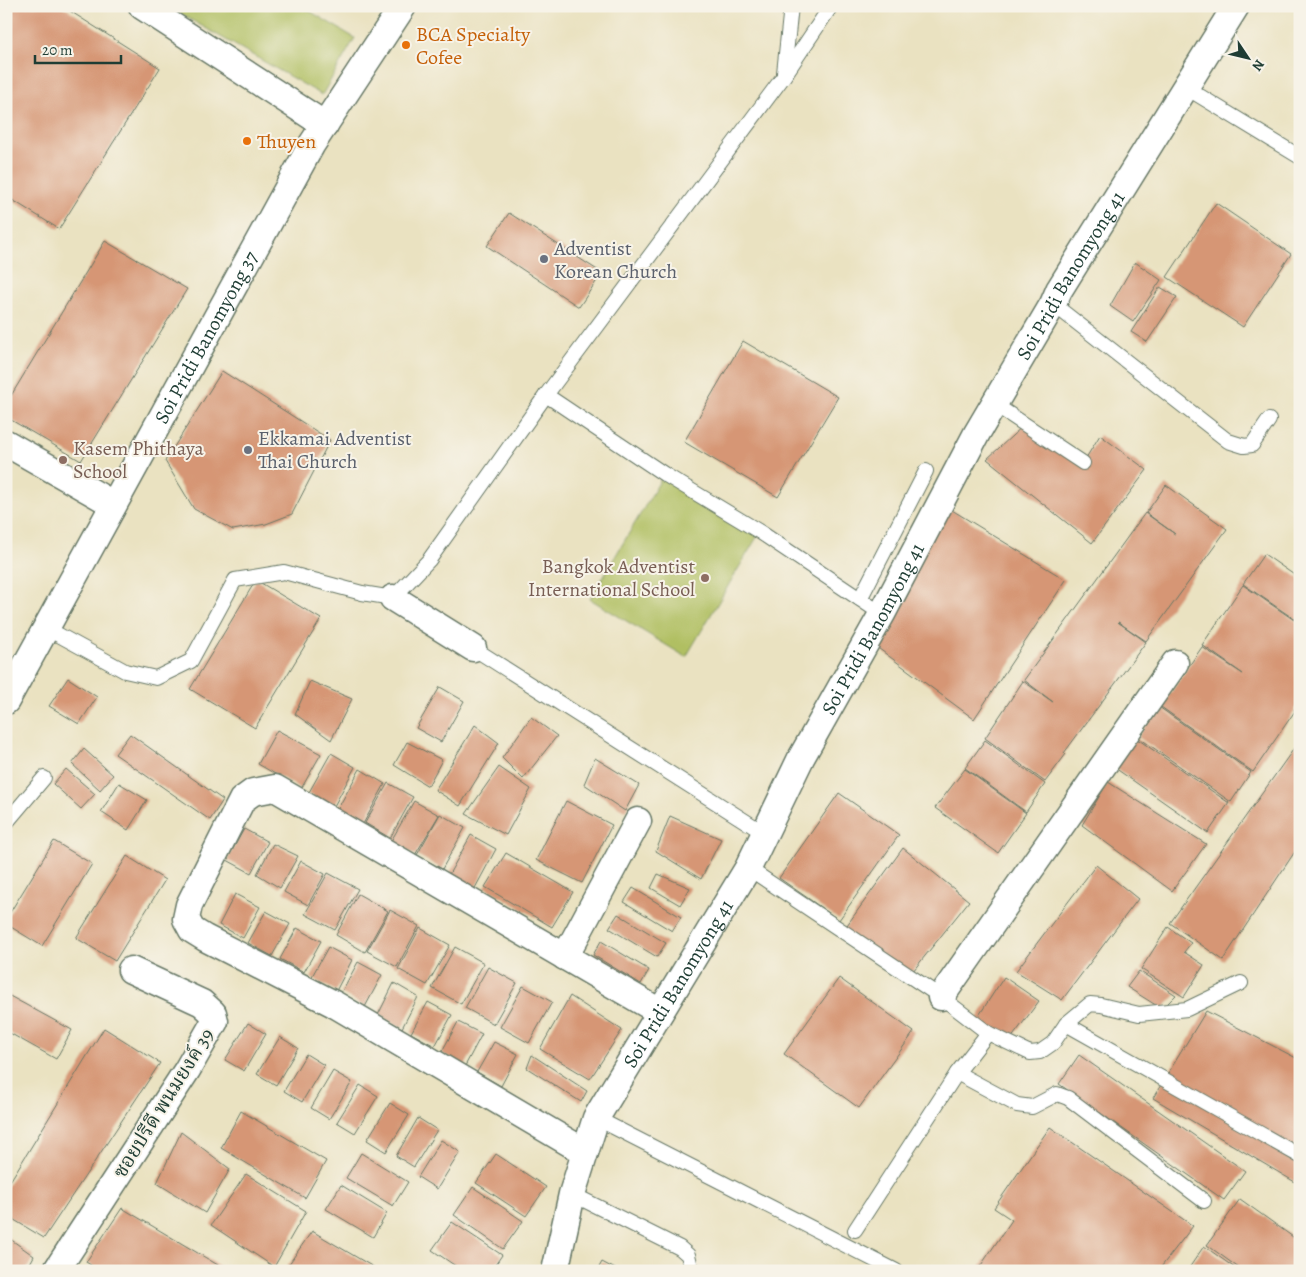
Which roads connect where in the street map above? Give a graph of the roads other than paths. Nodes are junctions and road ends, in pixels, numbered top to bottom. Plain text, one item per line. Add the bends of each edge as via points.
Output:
1 (142, 6) edge
2 (403, 6) edge
3 (791, 6) edge
4 (831, 6) edge
5 (1236, 6) edge
6 (784, 76) junction
7 (1185, 87) junction
8 (325, 125) junction
9 (1300, 157) edge
10 (1053, 304) junction
11 (546, 395) junction
12 (994, 404) junction
13 (1269, 420) dead end
14 (6, 443) edge
15 (1083, 462) dead end
16 (926, 471) dead end
17 (113, 504) junction
18 (393, 598) junction
19 (860, 599) junction
20 (882, 614) junction
21 (46, 628) junction
22 (473, 648) joint
23 (1175, 663) dead end
24 (6, 701) edge
25 (44, 778) dead end
26 (638, 821) dead end
27 (6, 823) edge
28 (764, 833) junction
29 (748, 868) junction
30 (565, 957) junction
31 (131, 970) dead end
32 (1241, 983) dead end
33 (941, 997) junction
34 (660, 1012) junction
35 (1066, 1024) junction
36 (988, 1033) junction
37 (957, 1073) junction
38 (596, 1118) junction
39 (585, 1152) junction
40 (1300, 1156) edge
41 (572, 1194) junction
42 (1204, 1201) dead end
43 (855, 1230) dead end
44 (56, 1271) edge
45 (555, 1271) edge
46 (692, 1271) edge
47 (896, 1271) edge

1 - 8 street
2 - 8 street, Soi Pridi Banomyong 37
3 - 6 lane
4 - 6 lane
5 - 7 street, Soi Pridi Banomyong 41
6 - 11 lane
7 - 9 lane
7 - 10 street, Soi Pridi Banomyong 41
8 - 17 street, Soi Pridi Banomyong 37
10 - 12 street, Soi Pridi Banomyong 41
10 - 13 lane via 1228,441 1244,446 1252,444
11 - 18 lane via 429,560
11 - 19 lane
12 - 15 lane
12 - 20 street, Soi Pridi Banomyong 41
14 - 17 street
16 - 19 lane
17 - 21 street, Soi Pridi Banomyong 37
18 - 21 lane via 284,572 236,580 191,662 156,678 125,671
18 - 22 street
19 - 20 lane
20 - 28 street, Soi Pridi Banomyong 41 via 801,758
21 - 24 street, Soi Pridi Banomyong 37
22 - 28 lane
23 - 33 street
25 - 27 lane
26 - 30 street
28 - 29 street, Soi Pridi Banomyong 41
29 - 33 lane
29 - 34 street, Soi Pridi Banomyong 41
30 - 34 street
30 - 39 street via 275,788 253,792 242,800 189,905 186,919 192,930 205,938 334,1004
31 - 44 street, ซอยปรีดี พนมยงค์ 39 via 202,1003 213,1013 215,1022
32 - 35 lane via 1188,1009 1139,1014 1090,1004
33 - 36 lane
34 - 38 street, Soi Pridi Banomyong 41
35 - 36 lane via 1053,1043 1040,1052 1030,1053
35 - 40 lane
36 - 37 lane
37 - 42 lane via 1017,1105 1032,1107 1057,1094 1068,1098
37 - 43 lane
38 - 39 street, Soi Pridi Banomyong 41
38 - 47 lane
39 - 41 street, Soi Pridi Banomyong 41
41 - 45 street, Soi Pridi Banomyong 41
41 - 46 lane via 680,1248 688,1255

